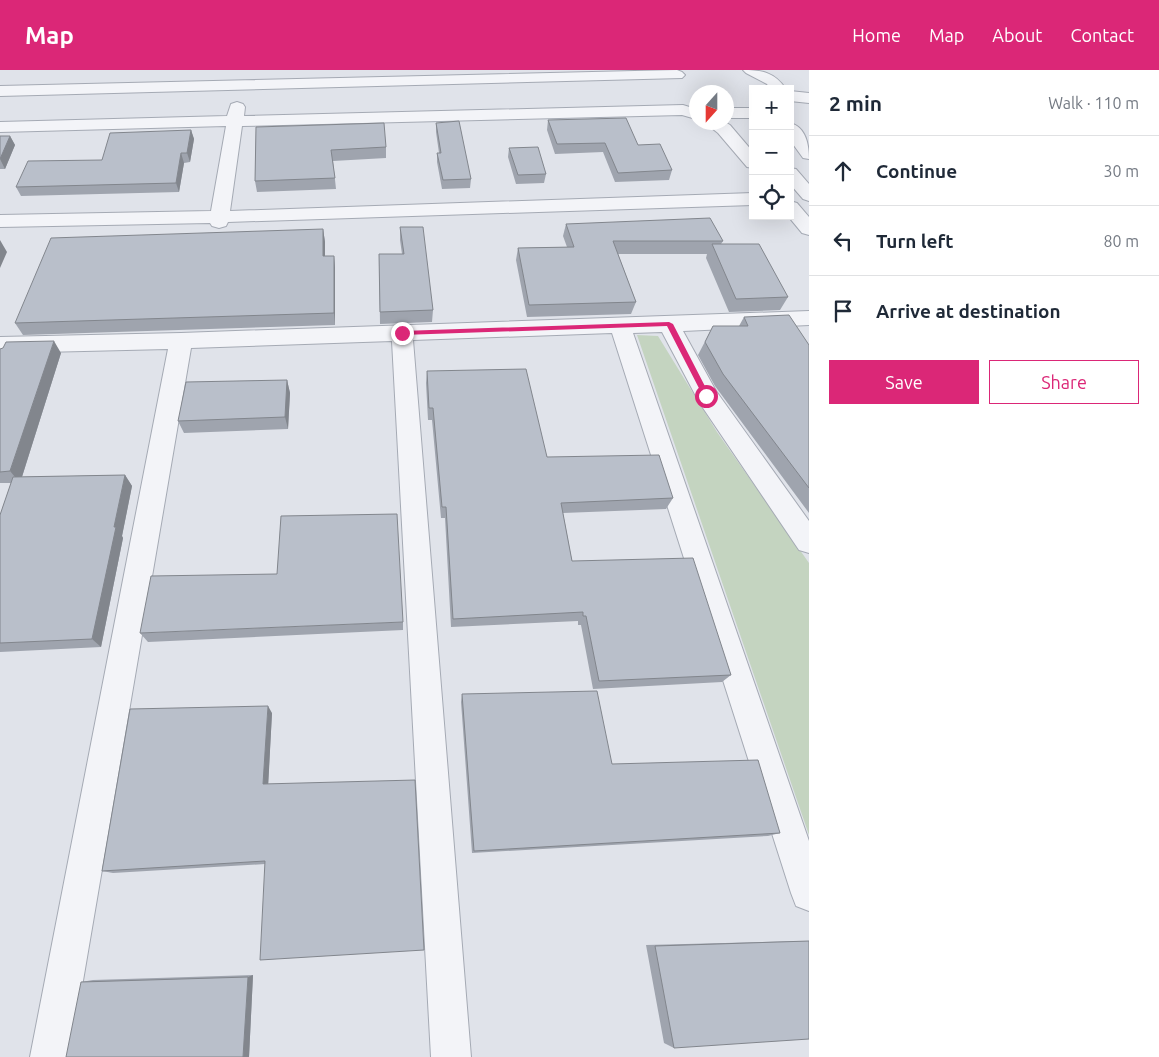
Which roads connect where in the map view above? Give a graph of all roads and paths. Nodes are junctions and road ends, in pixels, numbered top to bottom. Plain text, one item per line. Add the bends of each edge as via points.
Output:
1 (534, 70) edge
2 (751, 70) edge
3 (245, 77) edge
4 (679, 78) edge
5 (0, 80) edge
6 (777, 80) edge
7 (0, 91) edge
8 (794, 96) edge
9 (809, 98) edge
10 (689, 100) edge
11 (689, 112) edge
12 (0, 113) edge
13 (734, 113) edge
14 (749, 113) edge
15 (237, 115) junction
16 (734, 116) edge
17 (0, 127) edge
18 (724, 130) edge
19 (751, 130) edge
20 (791, 130) edge
21 (809, 154) edge
22 (749, 158) edge
23 (792, 175) edge
24 (809, 195) edge
25 (749, 199) edge
26 (794, 211) edge
27 (219, 220) junction
28 (0, 222) edge
29 (809, 228) edge
30 (809, 318) edge
31 (669, 324) junction
32 (620, 326) junction
33 (402, 333) junction
34 (181, 341) junction
35 (0, 345) edge
36 (809, 542) edge
37 (809, 893) edge
38 (50, 1057) edge
39 (451, 1057) edge

1 - 3 street
2 - 6 street
3 - 4 street
3 - 5 street
3 - 7 street
8 - 9 street
10 - 15 street via 682,96
11 - 15 street
12 - 15 street
13 - 14 street
15 - 17 street
15 - 27 street
16 - 19 street
18 - 22 street
20 - 21 street
23 - 24 street
25 - 27 street
26 - 29 street
27 - 28 street
30 - 31 street
31 - 32 street
31 - 36 street via 706,396
32 - 33 street
32 - 37 street
33 - 34 street
33 - 39 street
34 - 35 street
34 - 38 street

